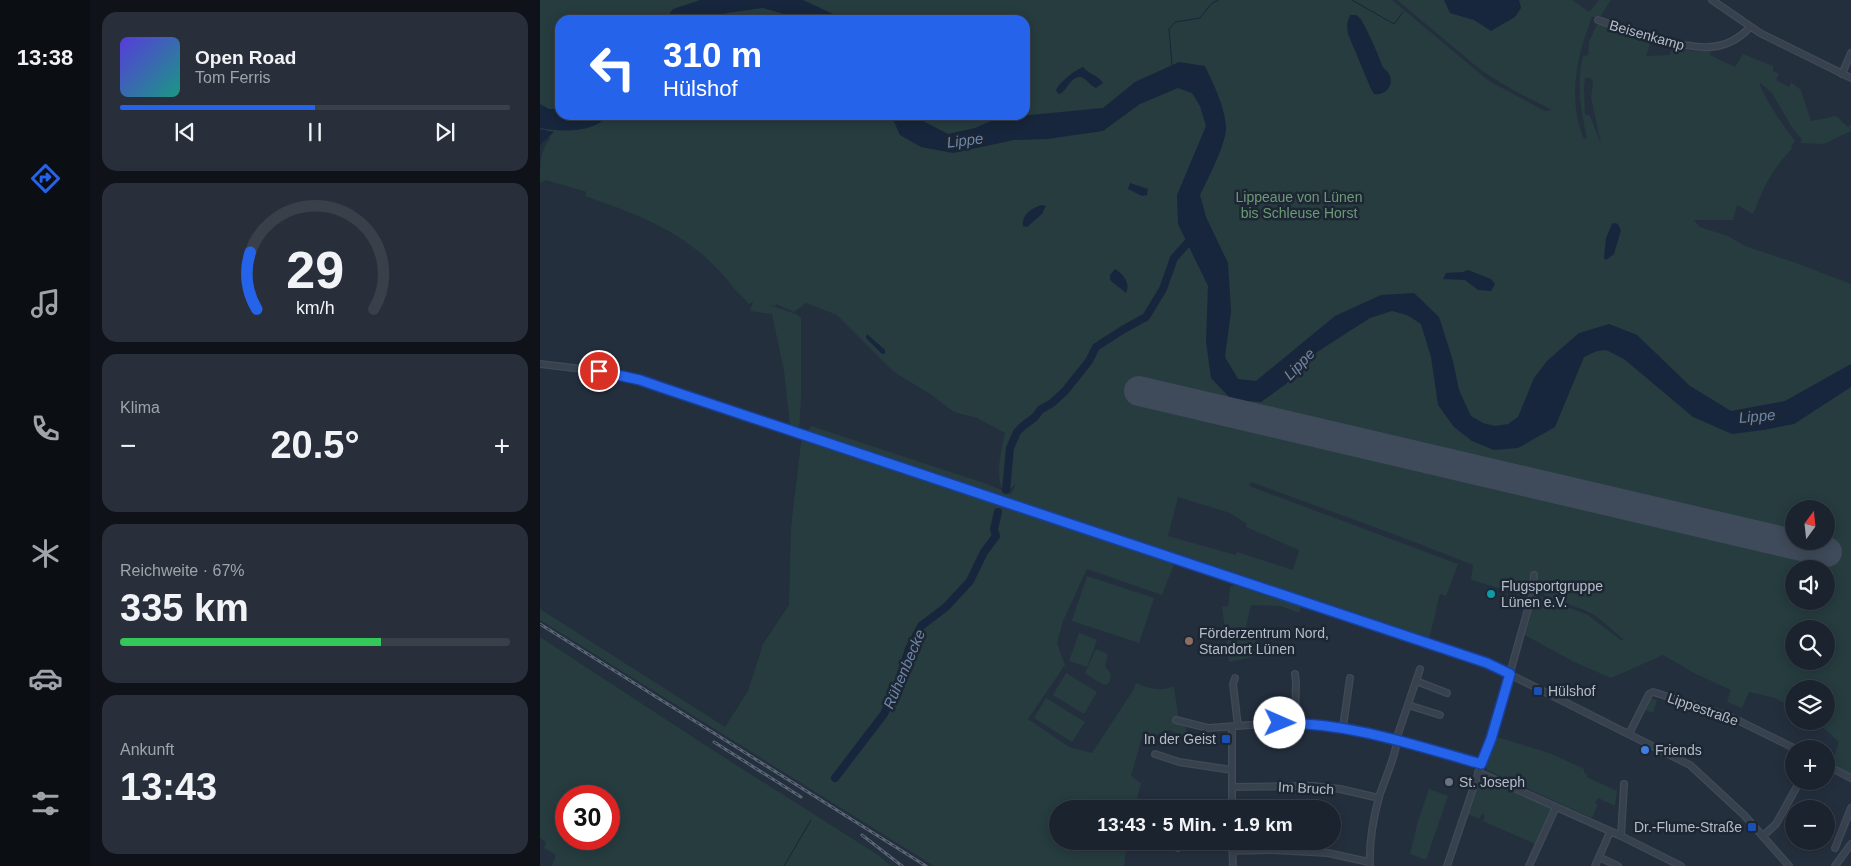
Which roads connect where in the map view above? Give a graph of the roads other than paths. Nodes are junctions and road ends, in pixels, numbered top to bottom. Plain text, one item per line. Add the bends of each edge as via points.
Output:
1 (1712, 0) edge
2 (1598, 20) dead end
3 (1750, 28) junction
4 (1851, 53) edge
5 (1842, 74) junction
6 (1851, 78) edge
7 (540, 364) edge
8 (1534, 575) dead end
9 (1420, 669) dead end
10 (1295, 674) dead end
11 (1510, 674) junction
12 (1235, 678) dead end
13 (1350, 678) dead end
14 (1416, 681) junction
15 (1447, 693) dead end
16 (1408, 704) junction
17 (1440, 715) dead end
18 (1176, 720) dead end
19 (1295, 723) junction
20 (1235, 726) junction
21 (1344, 727) junction
22 (1630, 734) junction
23 (1397, 740) junction
24 (1785, 743) edge
25 (1154, 754) dead end
26 (1481, 764) junction
27 (1232, 770) junction
28 (1835, 770) edge
29 (1478, 772) junction
30 (1851, 778) edge
31 (1624, 784) dead end
32 (1232, 787) junction
33 (1795, 790) edge
34 (1379, 798) junction
35 (1232, 800) edge
36 (1556, 807) junction
37 (1851, 808) edge
38 (1610, 832) junction
39 (1621, 836) junction
40 (1763, 836) junction
41 (1851, 844) edge
42 (1835, 848) dead end
43 (1232, 851) joint
44 (1599, 857) junction
45 (1370, 864) edge
46 (1674, 864) edge
47 (1233, 866) edge
48 (1447, 866) edge
49 (1528, 866) edge
50 (1595, 866) edge
51 (1618, 866) edge
52 (1681, 866) edge
53 (1789, 866) edge
54 (1835, 866) edge

1 - 3 street
2 - 3 street, Beisenkamp via 1688,47 1722,46
3 - 5 street
4 - 5 street
5 - 6 street
7 - 11 street via 640,380 1487,663
8 - 11 street via 1533,591
9 - 14 street
10 - 19 street
11 - 22 street
11 - 26 street
12 - 20 street
13 - 21 street
14 - 15 street
14 - 16 street
16 - 17 street
16 - 23 street
18 - 20 street via 1208,728
19 - 20 street
19 - 21 street
20 - 27 street
21 - 23 street
22 - 24 street, Lippestraße via 1649,694 1653,692 1731,717
22 - 40 street via 1696,769
23 - 26 street
23 - 34 street
25 - 27 street via 1178,762
26 - 29 street
27 - 32 street
28 - 30 street
29 - 36 street
29 - 48 street
31 - 39 street
32 - 34 street, Im Bruch via 1313,786
32 - 35 street
33 - 40 street via 1776,824
34 - 45 street
36 - 38 street
36 - 49 street
37 - 42 street
38 - 39 street
38 - 44 street
39 - 46 street
40 - 53 street
41 - 54 street
43 - 45 street via 1328,853
43 - 47 street
44 - 50 street
44 - 51 street
46 - 52 street

